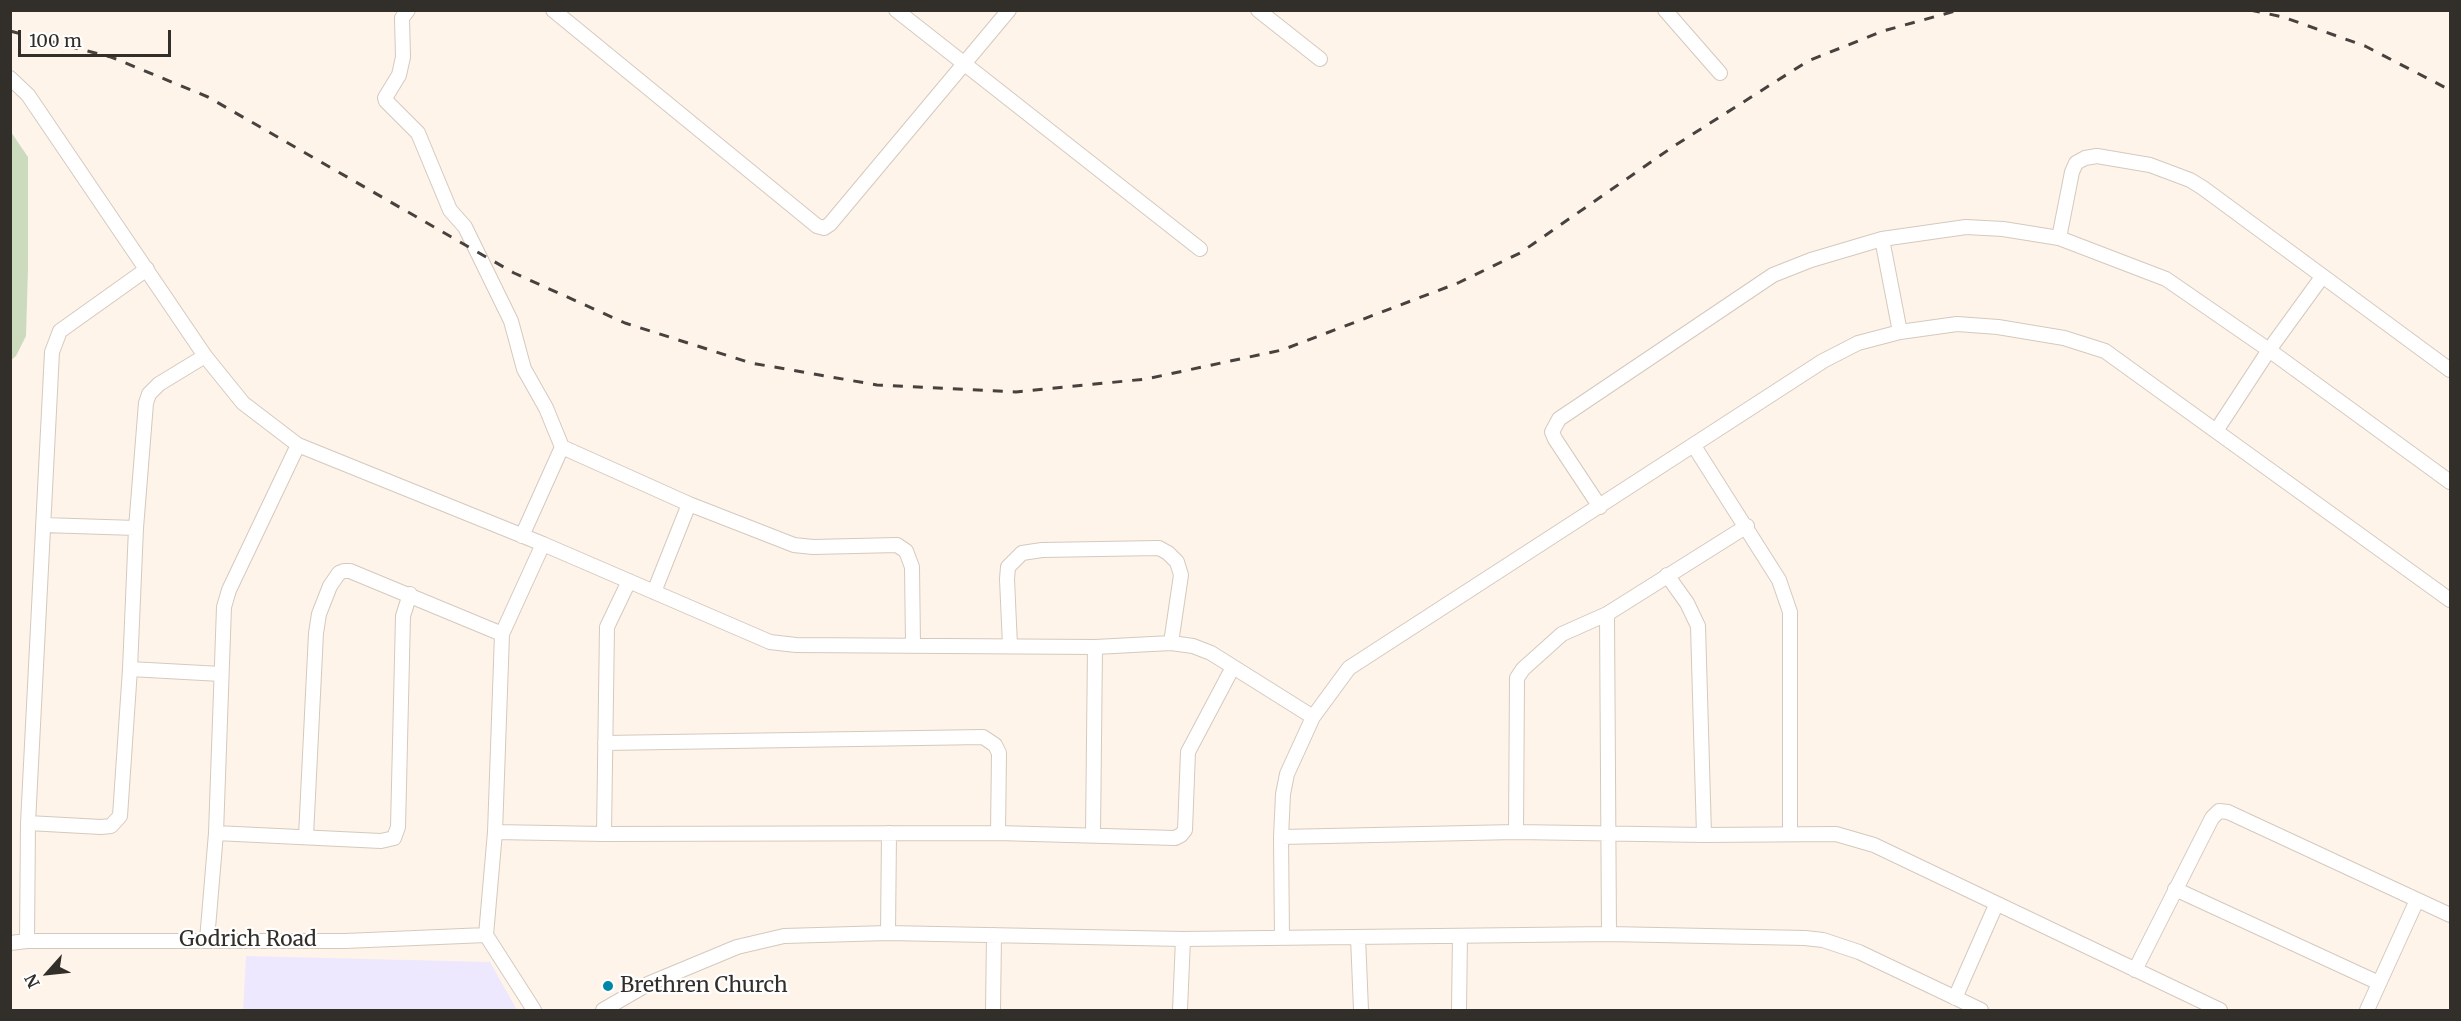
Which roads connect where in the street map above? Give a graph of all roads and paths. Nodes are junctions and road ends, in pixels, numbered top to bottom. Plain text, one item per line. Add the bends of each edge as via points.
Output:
1 (408, 10) edge
2 (553, 10) edge
3 (896, 10) edge
4 (1009, 10) edge
5 (1257, 10) edge
6 (1665, 10) edge
7 (1320, 59) dead end
8 (964, 66) junction
9 (1720, 73) dead end
10 (10, 78) edge
11 (2059, 238) junction
12 (1882, 239) junction
13 (1200, 249) dead end
14 (147, 269) junction
15 (2322, 277) junction
16 (1900, 332) junction
17 (2269, 350) junction
18 (205, 356) junction
19 (2451, 370) edge
20 (2216, 431) junction
21 (298, 445) junction
22 (1694, 446) junction
23 (562, 447) junction
24 (2451, 482) edge
25 (688, 504) junction
26 (1600, 507) junction
27 (43, 525) junction
28 (1747, 526) junction
29 (136, 528) junction
30 (522, 536) junction
31 (543, 544) junction
32 (1667, 575) junction
33 (629, 581) junction
34 (654, 592) junction
35 (410, 594) junction
36 (2451, 600) edge
37 (1607, 614) junction
38 (502, 634) junction
39 (1171, 643) junction
40 (913, 644) junction
41 (1010, 646) junction
42 (1095, 646) junction
43 (1233, 667) junction
44 (130, 669) junction
45 (221, 674) junction
46 (1313, 717) junction
47 (605, 743) junction
48 (28, 822) junction
49 (216, 832) junction
50 (495, 832) junction
51 (1516, 832) junction
52 (890, 833) junction
53 (998, 833) junction
54 (1610, 833) junction
55 (1790, 833) junction
56 (604, 834) junction
57 (1093, 834) junction
58 (1704, 835) junction
59 (306, 836) junction
60 (1281, 837) junction
61 (2175, 889) junction
62 (2417, 900) junction
63 (1996, 904) junction
64 (2451, 915) edge
65 (888, 933) junction
66 (1609, 934) junction
67 (486, 935) junction
68 (994, 935) junction
69 (1460, 936) junction
70 (1358, 937) junction
71 (1282, 938) junction
72 (1183, 939) junction
73 (207, 940) junction
74 (27, 941) junction
75 (10, 943) edge
76 (2135, 970) junction
77 (2379, 983) junction
78 (1955, 998) junction
79 (534, 1011) edge
80 (603, 1011) edge
81 (993, 1011) edge
82 (1180, 1011) edge
83 (1361, 1011) edge
84 (1460, 1011) edge
85 (1981, 1011) edge
86 (2220, 1011) edge
87 (2367, 1011) edge

1 - 23 street via 402,18 399,75 386,101 418,133 450,210 465,227 511,321 519,357
2 - 8 street via 824,228
3 - 8 street
4 - 8 street
5 - 7 street
6 - 9 street
8 - 13 street
10 - 14 street via 28,95
11 - 12 street via 1966,227
11 - 15 street via 2073,168 2080,160 2097,156 2150,165 2190,180
11 - 17 street via 2166,279
12 - 16 street
12 - 26 street via 1773,275 1559,419 1552,432 1555,439
14 - 18 street
14 - 27 street via 60,331 54,341
15 - 17 street
15 - 19 street
16 - 20 street via 1957,324 2064,338 2119,360
16 - 22 street via 1837,352
17 - 20 street
17 - 24 street
18 - 21 street via 243,403
18 - 29 street via 149,393
20 - 36 street
21 - 30 street
21 - 45 street via 229,590 224,607
22 - 26 street
22 - 28 street
23 - 25 street
23 - 30 street
25 - 34 street
25 - 40 street via 794,545 897,545 906,551 912,567
26 - 46 street via 1349,668
27 - 29 street
27 - 48 street
28 - 32 street
28 - 55 street via 1779,580 1790,612
29 - 44 street
30 - 31 street
31 - 33 street
31 - 38 street
32 - 37 street
32 - 58 street via 1698,626
33 - 34 street
33 - 47 street via 607,627
34 - 40 street via 770,642
35 - 38 street
35 - 59 street via 403,616 397,833 381,841
35 - 59 street via 350,571 339,573 330,586 316,633
37 - 51 street via 1562,634 1517,678
37 - 54 street
38 - 50 street
39 - 41 street via 1181,575 1177,562 1168,553 1159,548 1042,550 1022,553 1008,567
39 - 42 street
39 - 43 street via 1193,646
40 - 41 street
41 - 42 street
42 - 57 street
43 - 46 street
43 - 57 street via 1188,752 1184,833 1175,838
44 - 45 street
44 - 48 street via 122,803 117,823 101,827
45 - 49 street
46 - 60 street via 1287,774
47 - 53 street via 983,737 999,753
47 - 56 street
48 - 74 street
49 - 59 street
49 - 73 street
50 - 56 street
50 - 67 street
51 - 54 street
51 - 60 street
52 - 53 street
52 - 56 street
52 - 65 street
53 - 57 street
54 - 58 street
54 - 66 street
55 - 58 street
55 - 63 street via 1836,834 1874,845
60 - 71 street
61 - 62 street via 2212,818 2224,811
61 - 76 street
61 - 77 street
62 - 64 street
62 - 77 street
63 - 76 street
63 - 78 street
65 - 68 street
65 - 80 street via 784,936 736,947 648,984
66 - 69 street
66 - 78 street via 1823,940 1859,952
67 - 73 street, Godrich Road via 345,941
67 - 79 street
68 - 72 street
68 - 81 street
69 - 70 street
69 - 84 street
70 - 71 street
70 - 83 street
71 - 72 street
72 - 82 street
73 - 74 street, Godrich Road
74 - 75 street, Godrich Road
76 - 86 street
77 - 87 street
78 - 85 street

